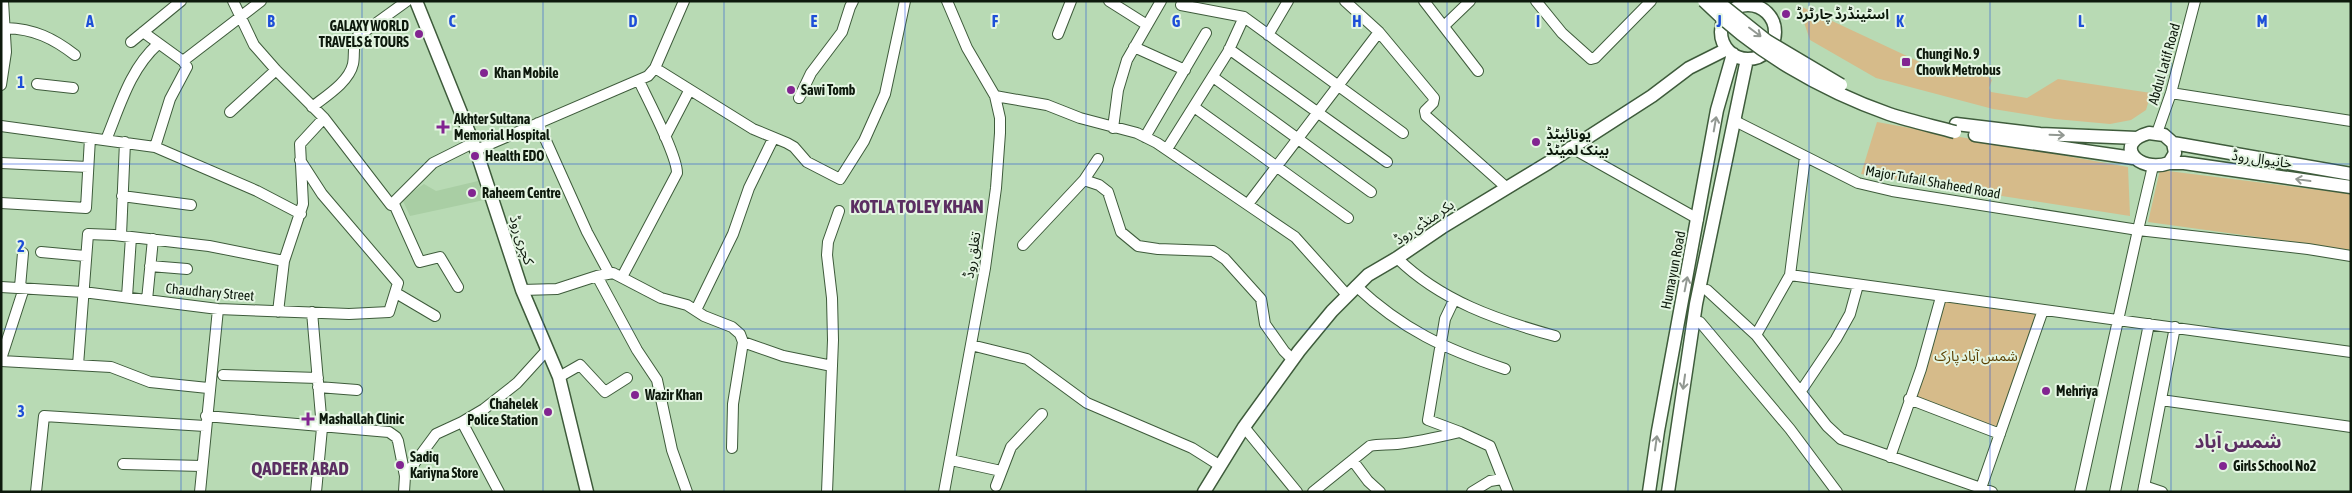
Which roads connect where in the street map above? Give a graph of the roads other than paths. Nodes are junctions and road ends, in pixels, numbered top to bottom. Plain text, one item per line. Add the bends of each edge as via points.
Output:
1 (3, 1) edge
2 (181, 1) edge
3 (233, 1) edge
4 (261, 1) edge
5 (407, 1) edge
6 (416, 1) edge
7 (684, 1) edge
8 (853, 1) edge
9 (905, 1) edge
10 (947, 1) edge
11 (1071, 1) edge
12 (1109, 1) edge
13 (1161, 1) edge
14 (1288, 1) edge
15 (1345, 1) edge
16 (1424, 1) edge
17 (1470, 1) edge
18 (1536, 1) edge
19 (1651, 1) edge
20 (1704, 1) edge
21 (1717, 1) edge
22 (2195, 1) edge
23 (1752, 3) edge
24 (1181, 5) dead end
25 (1769, 7) edge
26 (241, 17) junction
27 (1244, 17) junction
28 (1148, 25) junction
29 (1444, 26) junction
30 (6, 28) junction
31 (143, 32) junction
32 (1379, 32) junction
33 (1206, 33) dead end
34 (1058, 34) dead end
35 (1268, 35) junction
36 (131, 42) dead end
37 (158, 44) junction
38 (1134, 47) junction
39 (1229, 49) junction
40 (1730, 52) junction
41 (75, 55) dead end
42 (1747, 59) junction
43 (183, 61) junction
44 (655, 68) junction
45 (276, 70) junction
46 (1185, 70) junction
47 (1478, 71) dead end
48 (1212, 77) junction
49 (639, 81) junction
50 (37, 84) dead end
51 (1, 85) edge
52 (1338, 86) junction
53 (73, 88) dead end
54 (690, 91) junction
55 (2171, 93) junction
56 (994, 96) junction
57 (799, 98) dead end
58 (312, 107) junction
59 (1194, 107) junction
60 (230, 112) dead end
61 (1318, 112) junction
62 (324, 118) junction
63 (1735, 121) junction
64 (2351, 121) edge
65 (538, 124) junction
66 (1, 126) edge
67 (1113, 128) junction
68 (1956, 128) junction
69 (1403, 133) dead end
70 (2157, 134) junction
71 (665, 137) junction
72 (1145, 137) junction
73 (90, 138) junction
74 (2137, 138) junction
75 (774, 139) junction
76 (1298, 139) junction
77 (106, 140) junction
78 (125, 142) junction
79 (2173, 143) junction
80 (474, 146) junction
81 (155, 147) junction
82 (1570, 147) junction
83 (1167, 149) junction
84 (2257, 156) junction
85 (1805, 157) junction
86 (2133, 158) junction
87 (1098, 159) dead end
88 (300, 160) junction
89 (1387, 162) dead end
90 (1, 163) edge
91 (2169, 163) junction
92 (2153, 166) junction
93 (1277, 167) junction
94 (88, 168) junction
95 (2254, 172) junction
96 (2351, 174) edge
97 (1084, 180) junction
98 (2351, 187) edge
99 (1507, 188) junction
100 (1371, 192) dead end
101 (122, 196) junction
102 (1, 203) edge
103 (394, 204) junction
104 (1248, 204) junction
105 (191, 205) dead end
106 (839, 211) dead end
107 (301, 214) junction
108 (1348, 218) dead end
109 (1698, 219) junction
110 (2138, 230) junction
111 (126, 236) junction
112 (153, 239) junction
113 (1023, 244) dead end
114 (41, 252) dead end
115 (23, 253) dead end
116 (85, 256) junction
117 (2351, 256) edge
118 (1397, 258) junction
119 (284, 261) junction
120 (150, 266) junction
121 (187, 269) dead end
122 (609, 273) junction
123 (1790, 275) junction
124 (597, 276) junction
125 (622, 277) junction
126 (1858, 285) junction
127 (1, 287) edge
128 (22, 287) junction
129 (458, 287) dead end
130 (397, 289) junction
131 (522, 290) junction
132 (1707, 290) junction
133 (1352, 291) junction
134 (83, 292) junction
135 (127, 297) junction
136 (1941, 297) junction
137 (147, 300) junction
138 (1454, 300) junction
139 (218, 309) junction
140 (696, 310) junction
141 (2043, 310) junction
142 (278, 312) junction
143 (312, 312) junction
144 (435, 316) dead end
145 (2118, 320) junction
146 (1700, 322) junction
147 (2149, 324) junction
148 (2175, 327) junction
149 (1756, 334) junction
150 (1555, 336) dead end
151 (743, 342) junction
152 (971, 345) junction
153 (1440, 346) junction
154 (547, 350) junction
155 (2351, 352) edge
156 (1688, 354) junction
157 (1, 360) edge
158 (1293, 360) junction
159 (78, 365) junction
160 (832, 366) junction
161 (1504, 369) dead end
162 (223, 375) dead end
163 (559, 377) junction
164 (627, 378) dead end
165 (318, 382) junction
166 (208, 388) junction
167 (357, 390) dead end
168 (1801, 391) junction
169 (1909, 399) junction
170 (2161, 400) junction
171 (1042, 414) dead end
172 (205, 421) junction
173 (462, 422) junction
174 (1244, 427) junction
175 (2351, 427) edge
176 (322, 428) junction
177 (1460, 432) junction
178 (2000, 434) junction
179 (732, 448) dead end
180 (1890, 457) junction
181 (951, 460) junction
182 (1353, 461) junction
183 (123, 464) dead end
184 (1219, 465) junction
185 (202, 466) junction
186 (1000, 471) junction
187 (405, 476) junction
188 (1502, 479) junction
189 (996, 486) dead end
190 (1981, 488) junction
191 (2143, 489) edge
192 (203, 491) edge
193 (36, 492) edge
194 (316, 492) edge
195 (404, 492) edge
196 (499, 492) edge
197 (587, 492) edge
198 (687, 492) edge
199 (827, 492) edge
200 (944, 492) edge
201 (1204, 492) edge
202 (1297, 492) edge
203 (1313, 492) edge
204 (1380, 492) edge
205 (1472, 492) edge
206 (1508, 492) edge
207 (1650, 492) edge
208 (1668, 492) edge
209 (1837, 492) edge
210 (1992, 492) edge
211 (2080, 492) edge
212 (2114, 492) edge
213 (2162, 492) edge

1 - 30 street
2 - 31 street
3 - 26 street
4 - 26 street
5 - 58 street via 357,37 348,75
6 - 80 main road, کچری روڈ
7 - 44 street
8 - 57 street via 842,32 811,73
9 - 75 street via 885,94 843,177 836,178 811,165 794,147
10 - 56 street, تغلق روڈ via 967,48
11 - 34 street
12 - 28 street
13 - 28 street
14 - 35 street
15 - 32 street
16 - 29 street
17 - 29 street
18 - 19 street via 1562,33 1591,59
20 - 68 main road, bridge via 1722,20 1757,47 1825,86 1890,114
21 -> 68 main road, bridge via 1767,41 1860,95
22 - 55 street, Abdul Latif Road
23 - 25 main road
23 - 40 main road via 1732,9 1723,21 1721,36
24 - 27 street
25 - 42 main road via 1775,29 1772,46 1760,57
26 - 43 street
26 - 45 street via 254,45
27 - 35 street
27 - 39 street
28 - 38 street
29 - 47 street
30 - 41 street via 42,33
30 - 51 street
31 - 36 street
31 - 37 street
32 - 52 street
32 - 99 street via 1434,98 1425,111 1426,116
33 - 46 street
35 - 52 street
37 - 43 street
37 - 77 street via 141,61 130,81
38 - 46 street
38 - 67 street via 1121,76
39 - 48 street
39 - 61 street
40 - 42 main road
40 - 82 main road, بکر منڈی روڈ via 1689,68 1652,96
109 -> 40 main road, Humayun Road
42 - 63 main road
43 - 81 street via 187,69 170,99
44 - 49 street
44 - 54 street
45 - 58 street
45 - 60 street
46 - 72 street
48 - 59 street
48 - 76 street
49 - 65 street
49 - 71 street
50 - 53 street
52 - 61 street
52 - 69 street
54 - 71 street
54 - 75 street
55 - 64 street
55 - 70 street, Abdul Latif Road
56 - 67 street via 1047,104
56 - 152 street, تغلق روڈ via 1000,118 1000,149 985,268
58 - 62 street
59 - 83 street
59 - 93 street
61 - 76 street
61 - 89 street
62 - 88 street via 300,144
62 - 103 street via 388,202
63 - 85 street, Major Tufail Shaheed Road
63 - 132 main road
63 - 156 main road
65 - 80 street
65 - 122 street
66 - 73 street
67 - 72 street
68 -> 74 main road
68 - 86 main road
70 - 74 main road via 2149,133
70 - 79 main road
71 - 125 street via 677,173
72 - 83 street
73 - 77 street
73 - 94 street
74 - 86 main road via 2131,147
75 - 140 street
76 - 93 street
76 - 100 street
77 - 78 street
78 - 81 street
78 - 101 street
79 - 84 main road
79 - 91 main road via 2175,153
80 - 103 street via 433,163
80 - 131 main road, کچری روڈ
81 - 107 street via 257,191
82 - 99 main road, بکر منڈی روڈ
82 - 109 street
83 - 104 street
84 - 95 main road
84 - 96 main road
85 - 110 street, Major Tufail Shaheed Road via 1858,182 1892,191
85 - 123 street
86 - 92 main road
87 - 97 street
88 - 107 street
88 - 130 street via 322,194
90 - 94 street
91 - 92 main road
91 - 95 main road, خانیوال روڈ
92 - 110 street
93 - 104 street
93 - 108 street
94 - 102 street via 86,208
98 -> 95 main road, خانیوال روڈ
97 - 113 street
97 - 158 street via 1108,192 1121,232 1138,246 1213,252 1225,259 1261,299 1265,324
99 - 118 main road, بکر منڈی روڈ
101 - 105 street
101 - 111 street
103 - 129 street via 420,262 440,257
104 - 133 street via 1305,246
106 - 160 street via 827,255 832,298
107 - 119 street
207 -> 109 main road, Humayun Road via 1658,430
110 - 117 street, Major Tufail Shaheed Road
110 - 145 street
111 - 112 street
111 - 116 street via 88,234
111 - 135 street
112 - 119 street
112 - 120 street
114 - 116 street
115 - 128 street
116 - 134 street
118 - 133 main road, بکر منڈی روڈ via 1368,275
118 - 138 street
119 - 142 street
120 - 121 street
120 - 137 street
122 - 124 street
122 - 125 street
123 - 126 street
123 - 149 street
124 - 131 street via 556,289
124 - 198 street via 657,380 672,450
125 - 140 street via 662,298
126 - 136 street
126 - 168 street via 1850,314 1841,331
127 - 128 street, Chaudhary Street
128 - 134 street, Chaudhary Street
128 - 157 street
130 - 143 street, Chaudhary Street via 389,312
130 - 144 street
131 - 154 main road, کچری روڈ
132 - 146 main road
132 - 149 street
133 - 153 street
133 - 158 main road, بکر منڈی روڈ
134 - 135 street, Chaudhary Street
134 - 159 street
135 - 137 street, Chaudhary Street
136 - 141 street
136 - 169 street
137 - 139 street, Chaudhary Street
138 - 150 street via 1512,324
138 - 153 street via 1445,319
139 - 142 street, Chaudhary Street
139 - 166 street
140 - 151 street via 732,326
141 - 145 street
141 - 178 street
142 - 143 street, Chaudhary Street
143 - 165 street
145 - 147 street
145 - 211 street
146 - 156 main road
146 - 209 street via 1790,429
147 - 148 street
147 - 212 street
148 - 155 street
148 - 170 street
149 - 168 street
151 - 160 street via 783,356
151 - 179 street via 733,404
152 - 181 street, تغلق روڈ
152 - 184 street via 1027,359 1087,403 1192,448
153 - 161 street
153 - 177 street via 1428,420
154 - 163 main road, کچری روڈ
154 - 173 street via 516,383
156 -> 208 main road
157 - 159 street
158 - 174 main road, بکر منڈی روڈ
159 - 166 street via 117,368 150,382
160 - 199 street
162 - 165 street
163 - 164 street via 580,365 604,392
163 - 197 main road, کچری روڈ
165 - 167 street
165 - 176 street
166 - 172 street
168 - 180 street via 1841,439
169 - 178 street
169 - 180 street
170 - 175 street
170 - 191 street
171 - 186 street via 1011,447
172 - 176 street
172 - 185 street
172 - 193 street via 44,416
173 - 187 street via 436,434
173 - 196 street
174 - 184 main road, بکر منڈی روڈ
174 - 202 street
176 - 187 street via 393,434 398,441
176 - 194 street
177 - 182 street via 1396,444 1381,443 1370,446
177 - 188 street via 1490,446
178 - 190 street
180 - 190 street
181 - 186 street
181 - 200 street, تغلق روڈ
182 - 203 street
182 - 204 street
183 - 185 street
184 - 201 main road, بکر منڈی روڈ
185 - 192 street
186 - 189 street
187 - 195 street
188 - 205 street via 1490,481
188 - 206 street
190 - 210 street
191 - 213 street

